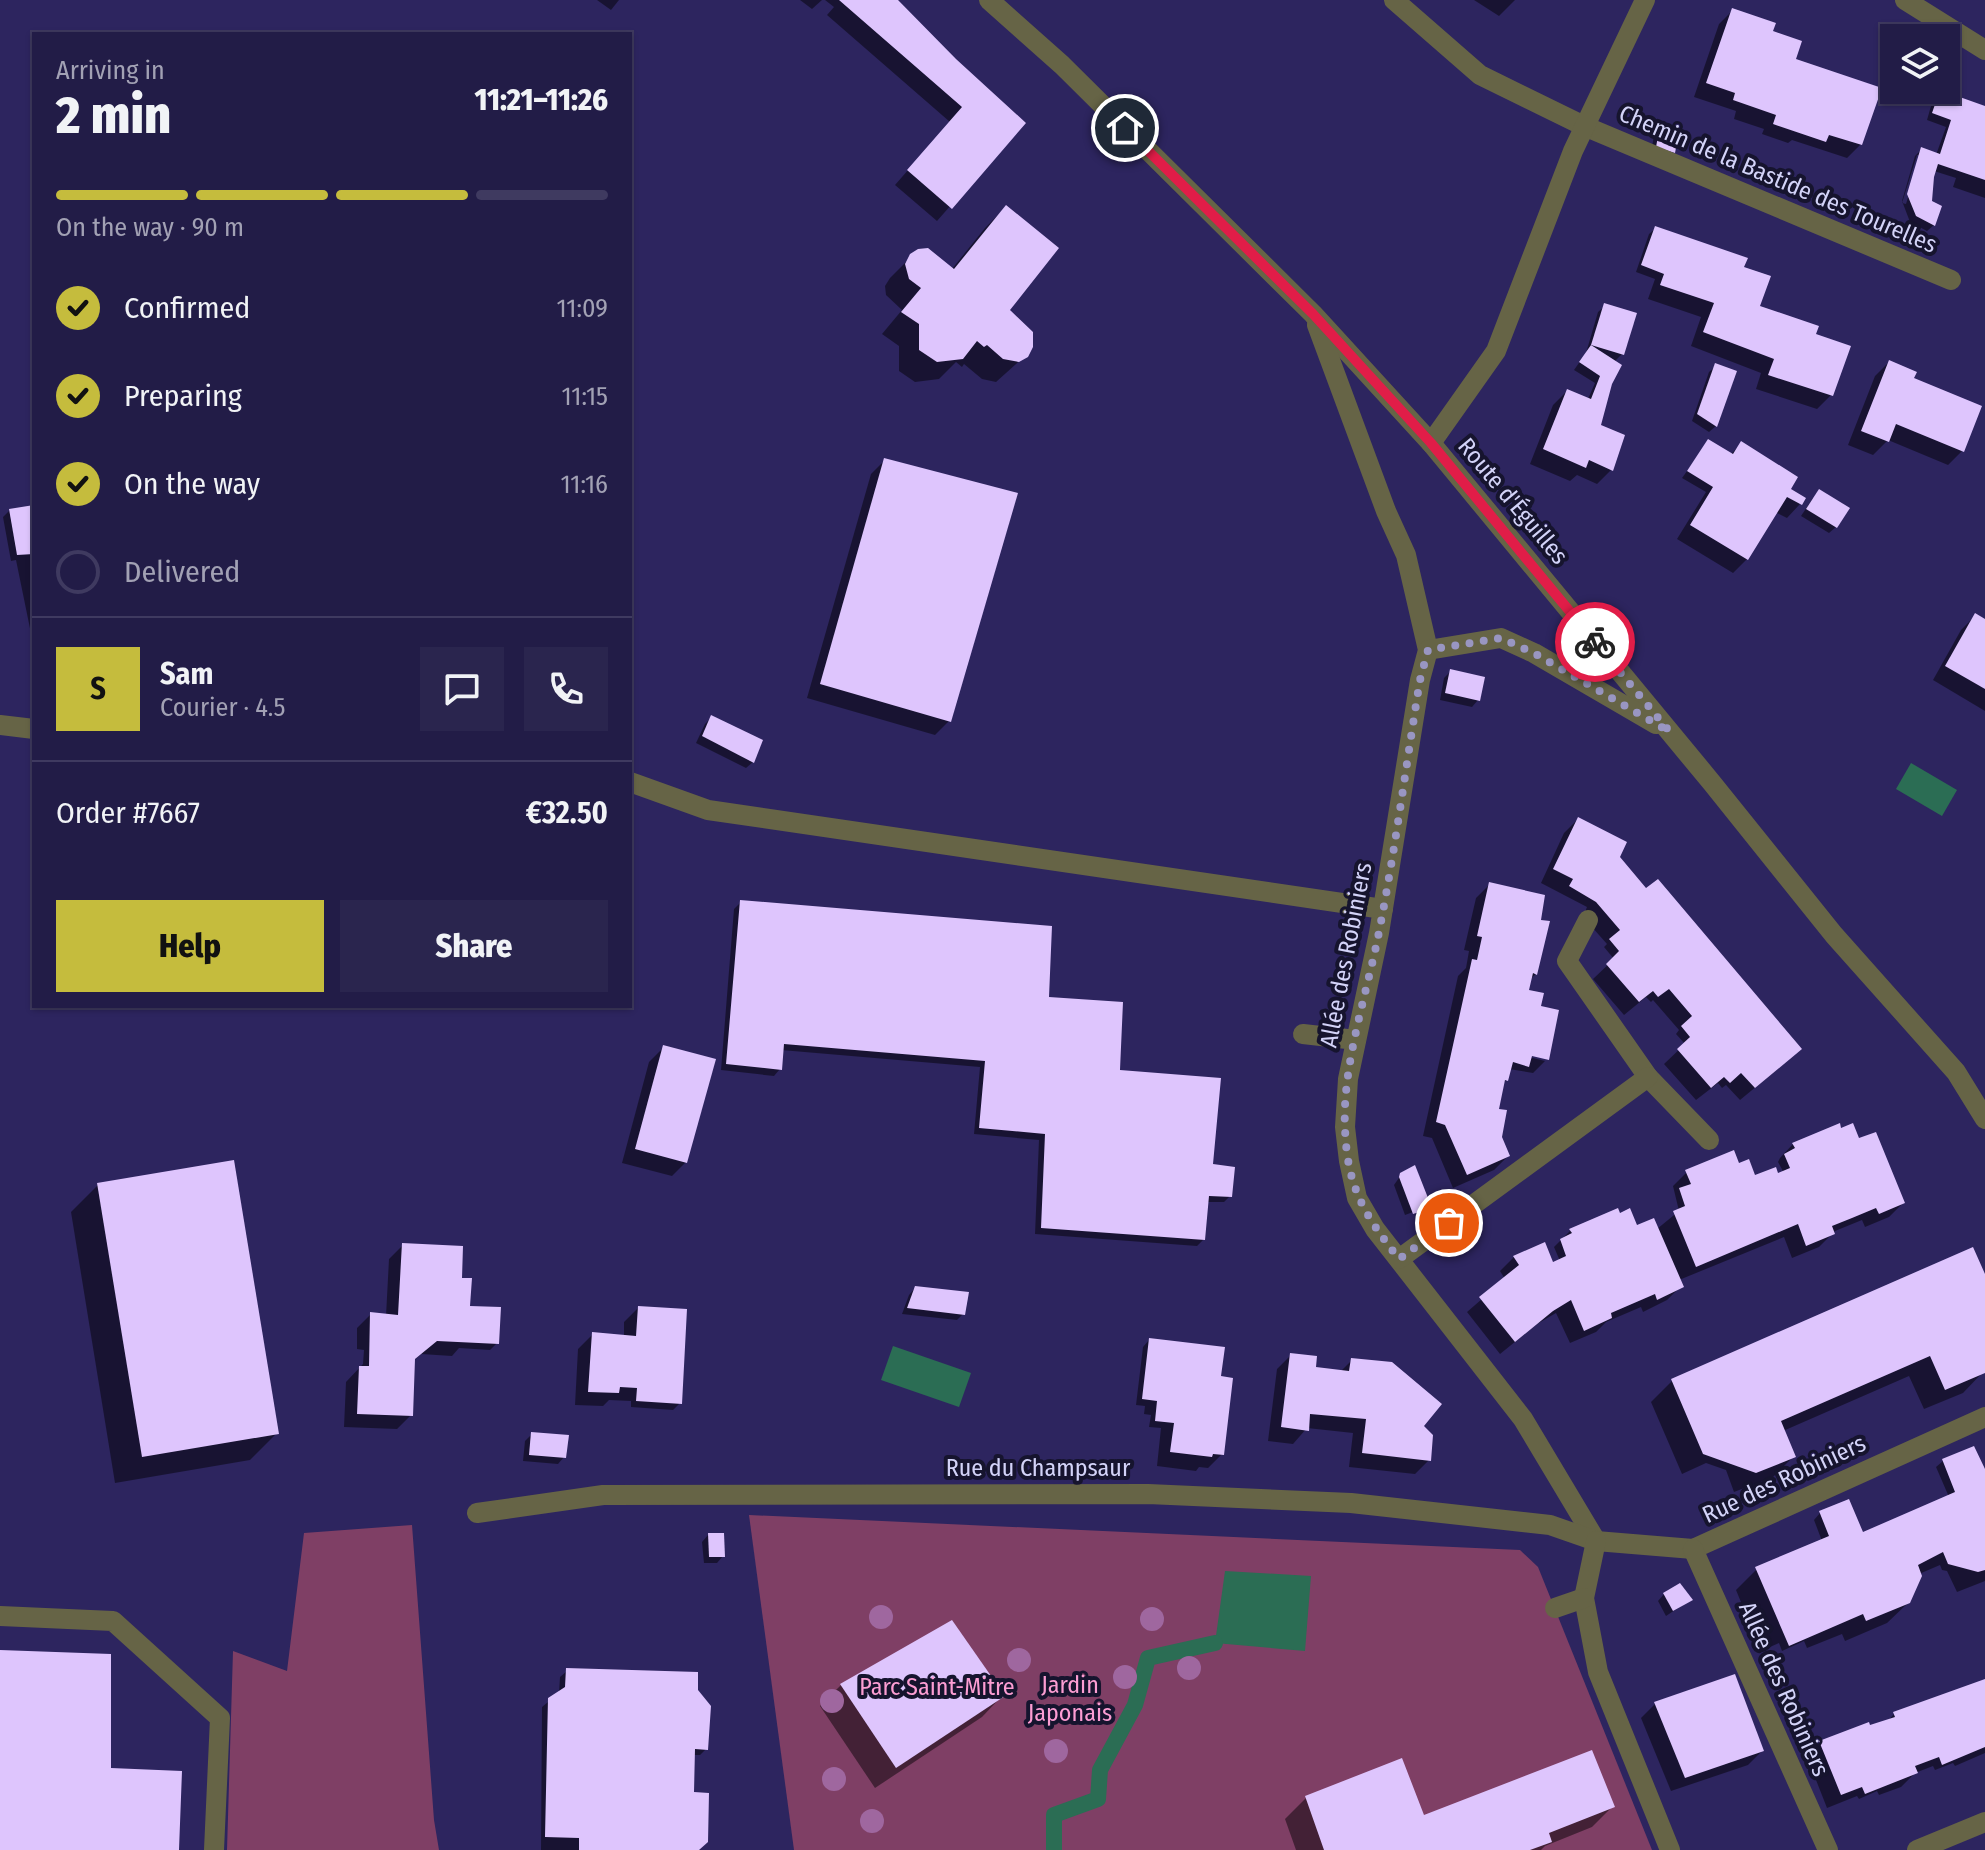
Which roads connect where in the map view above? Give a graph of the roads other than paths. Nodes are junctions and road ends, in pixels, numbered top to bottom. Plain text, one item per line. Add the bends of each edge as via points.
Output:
1 (989, 0) edge
2 (1394, 0) edge
3 (1645, 0) edge
4 (1905, 0) edge
5 (1985, 50) edge
6 (1584, 126) junction
7 (1951, 280) dead end
8 (1313, 314) junction
9 (1431, 443) junction
10 (1428, 650) junction
11 (0, 725) edge
12 (32, 729) edge
13 (1670, 732) junction
14 (632, 783) edge
15 (1383, 909) junction
16 (1588, 920) dead end
17 (1303, 1034) dead end
18 (1356, 1040) junction
19 (1956, 1072) junction
20 (1648, 1077) junction
21 (1985, 1095) edge
22 (1985, 1119) edge
23 (1709, 1140) dead end
24 (1399, 1259) junction
25 (1985, 1417) edge
26 (477, 1513) dead end
27 (1596, 1541) junction
28 (1693, 1549) junction
29 (1584, 1598) junction
30 (1555, 1608) dead end
31 (0, 1616) edge
32 (1985, 1822) edge
33 (214, 1850) edge
34 (1670, 1850) edge
35 (1828, 1850) edge
36 (1917, 1850) edge

1 - 8 street, Route d'Éguilles via 1062,65
2 - 6 street, Chemin de la Bastide des Tourelles via 1480,75
3 - 6 street, Chemin de la Bastide des Tourelles
4 - 5 street
6 - 7 street, Chemin de la Bastide des Tourelles
6 - 9 street, Chemin de la Bastide des Tourelles via 1496,351
8 - 9 street, Route d'Éguilles
8 - 10 street, Allée des Robiniers via 1406,555
9 - 13 street, Route d'Éguilles
10 - 13 street via 1501,638
10 - 15 street, Allée des Robiniers
11 - 12 street
13 - 19 street, Route d'Éguilles via 1834,935
14 - 15 street via 708,810
15 - 18 street, Allée des Robiniers
16 - 20 street via 1567,961
17 - 18 street
18 - 24 street, Allée des Robiniers via 1347,1091 1349,1161 1357,1198
19 - 21 street, Route d'Éguilles
19 - 22 street, Route d'Éguilles
20 - 23 street
20 - 24 street
24 - 27 street, Allée des Robiniers via 1523,1419
25 - 28 street, Rue des Robiniers
26 - 27 street, Rue du Champsaur via 603,1495 1148,1494 1351,1503 1550,1525
27 - 28 street, Rue des Robiniers
27 - 29 street
28 - 35 street, Allée des Robiniers
29 - 30 street
29 - 34 street via 1598,1672
31 - 33 street via 113,1621 220,1718
32 - 36 street

